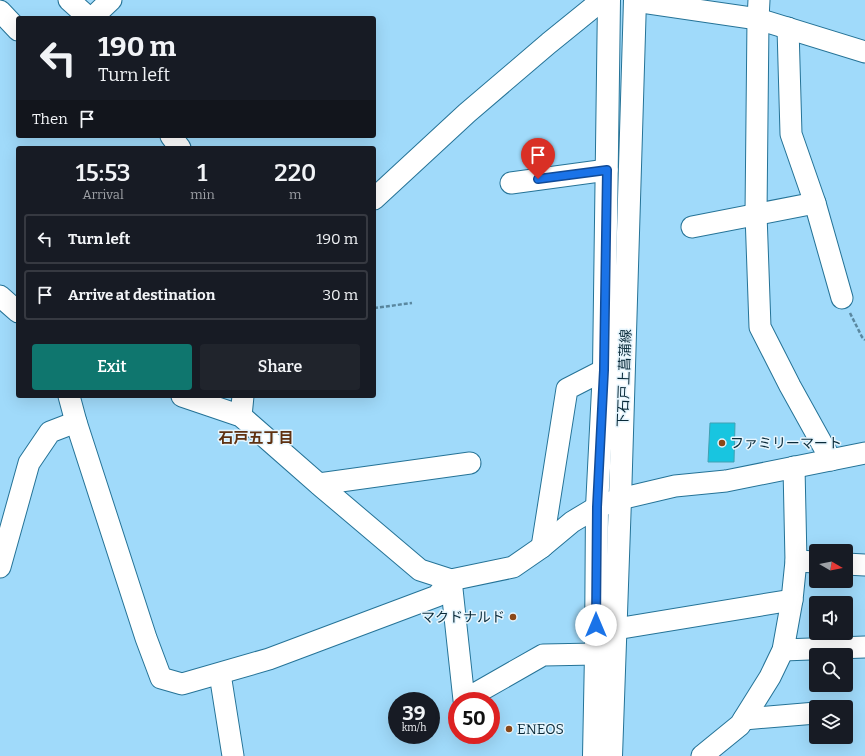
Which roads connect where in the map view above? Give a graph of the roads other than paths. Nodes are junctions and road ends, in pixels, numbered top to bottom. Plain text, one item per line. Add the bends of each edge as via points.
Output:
1 (69, 0) edge
2 (111, 0) edge
3 (602, 0) edge
4 (609, 0) edge
5 (635, 0) edge
6 (758, 9) edge
7 (0, 11) edge
8 (89, 16) edge
9 (93, 16) edge
10 (16, 28) edge
11 (788, 28) junction
12 (865, 52) edge
13 (607, 170) junction
14 (511, 183) dead end
15 (376, 197) edge
16 (815, 203) junction
17 (756, 214) junction
18 (692, 227) dead end
19 (0, 296) edge
20 (842, 298) road end
21 (16, 310) edge
22 (604, 370) junction
23 (70, 398) edge
24 (194, 398) edge
25 (242, 406) edge
26 (76, 422) junction
27 (865, 453) edge
28 (831, 460) junction
29 (470, 463) dead end
30 (794, 467) junction
31 (319, 484) junction
32 (620, 499) junction
33 (597, 507) junction
34 (542, 547) junction
35 (806, 562) edge
36 (853, 564) edge
37 (865, 565) edge
38 (0, 567) edge
39 (451, 580) junction
40 (792, 600) junction
41 (616, 629) junction
42 (865, 647) edge
43 (783, 650) junction
44 (596, 654) junction
45 (220, 674) junction
46 (809, 714) edge
47 (744, 719) junction
48 (713, 753) edge
49 (233, 756) edge
50 (594, 756) edge
51 (611, 756) edge

1 - 8 street
2 - 9 street
3 - 15 street via 473,108
4 - 13 main road, 下石戸上菖蒲線
5 - 6 street
5 - 32 main road, 下石戸上菖蒲線
6 - 11 street
6 - 17 street
7 - 10 street
11 - 12 street
11 - 16 street via 791,134
13 - 14 street
13 - 22 main road, 下石戸上菖蒲線
16 - 17 street
16 - 20 street
17 - 18 street
17 - 28 street via 760,328
19 - 21 street
22 - 33 main road, 下石戸上菖蒲線
22 - 34 street via 567,389
23 - 26 street
24 - 25 street
25 - 31 street
26 - 38 street via 50,432 29,463
26 - 45 street via 160,678 182,684
27 - 28 street
28 - 30 street
29 - 31 street
30 - 32 street via 726,481 675,486
30 - 35 street
31 - 39 street via 420,570
32 - 33 street
32 - 41 main road, 下石戸上菖蒲線
33 - 34 street via 572,522
33 - 44 main road, 下石戸上菖蒲線
34 - 39 street via 513,567
35 - 40 street
36 - 37 street
39 - 44 street via 464,700 543,655
39 - 45 street via 437,596 269,659
40 - 41 street
40 - 43 street
41 - 51 main road, 下石戸上菖蒲線
42 - 43 street
43 - 47 street
44 - 50 main road, 下石戸上菖蒲線
45 - 49 street
46 - 47 street
47 - 48 street

